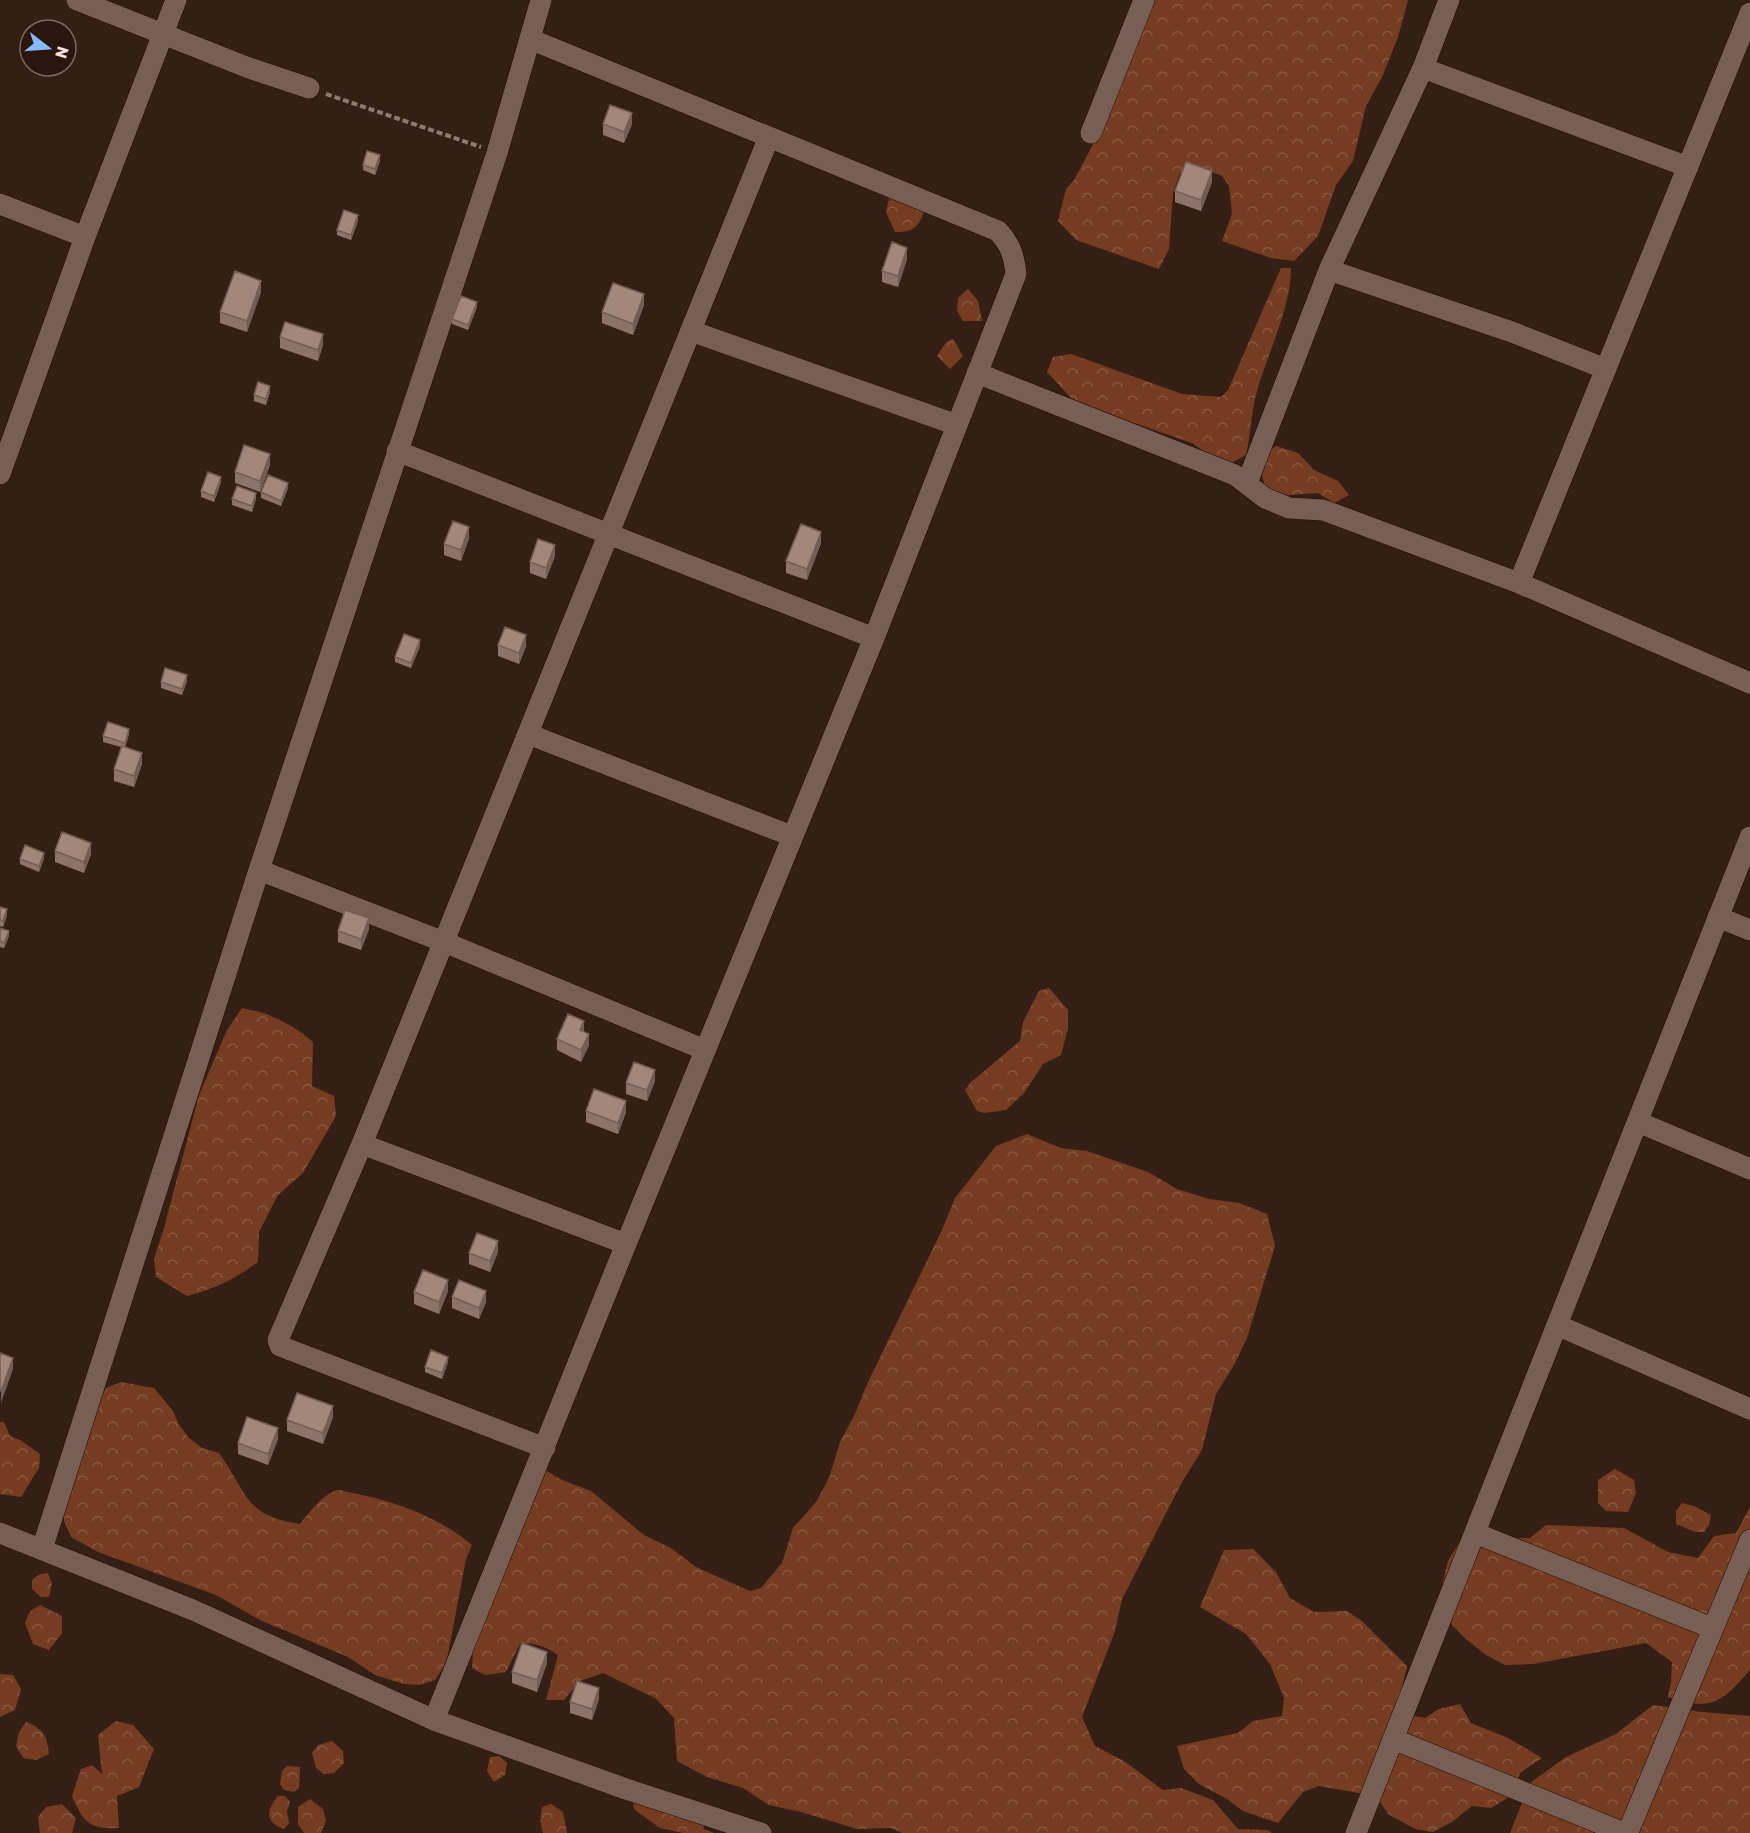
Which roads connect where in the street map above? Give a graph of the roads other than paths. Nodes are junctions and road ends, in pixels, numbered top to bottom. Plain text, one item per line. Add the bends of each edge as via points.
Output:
1 (77, 0) edge
2 (176, 0) edge
3 (541, 0) edge
4 (1144, 0) edge
5 (1449, 0) edge
6 (1750, 13) edge
7 (162, 33) junction
8 (530, 39) junction
9 (1423, 68) junction
10 (309, 88) road end
11 (1091, 133) dead end
12 (769, 137) junction
13 (1688, 167) junction
14 (0, 204) edge
15 (84, 237) junction
16 (1329, 270) junction
17 (691, 331) junction
18 (1606, 369) junction
19 (977, 374) junction
20 (957, 425) junction
21 (7, 432) edge
22 (397, 451) junction
23 (0, 474) edge
24 (1247, 483) junction
25 (609, 534) junction
26 (1520, 583) junction
27 (874, 638) junction
28 (1750, 683) edge
29 (528, 734) junction
30 (792, 836) junction
31 (1750, 837) edge
32 (259, 870) junction
33 (1718, 916) junction
34 (1750, 930) edge
35 (444, 942) junction
36 (705, 1050) junction
37 (1638, 1122) junction
38 (362, 1144) junction
39 (1750, 1169) edge
40 (626, 1244) junction
41 (1557, 1325) junction
42 (1750, 1409) edge
43 (545, 1448) junction
44 (0, 1533) edge
45 (1475, 1533) junction
46 (1750, 1540) edge
47 (42, 1549) junction
48 (1712, 1628) junction
49 (434, 1720) junction
50 (1393, 1739) junction
51 (761, 1833) edge
52 (1356, 1833) edge

1 - 7 street
2 - 7 street
3 - 8 street
4 - 11 street
5 - 9 street
6 - 13 street
7 - 10 street
7 - 15 street
8 - 12 street
8 - 22 street via 497,153
9 - 13 street
9 - 16 street
12 - 17 street
12 - 19 street via 998,231 1007,241 1014,255 1016,274
13 - 18 street
14 - 15 street
15 - 21 street
16 - 18 street via 1512,332
16 - 24 street
17 - 20 street
17 - 25 street
18 - 26 street
19 - 20 street
19 - 24 street
20 - 27 street
21 - 23 street
22 - 25 street
22 - 32 street
24 - 26 street via 1265,498 1289,508 1323,510
25 - 27 street
25 - 29 street
26 - 28 street
27 - 30 street
29 - 30 street
29 - 35 street
30 - 36 street
31 - 33 street
32 - 35 street
32 - 47 street
33 - 34 street
33 - 37 street
35 - 36 street
35 - 38 street
36 - 40 street
37 - 39 street
37 - 41 street
38 - 40 street
38 - 43 street via 279,1345
40 - 43 street
41 - 42 street
41 - 45 street
43 - 49 street
44 - 47 street
45 - 48 street
45 - 50 street
46 - 48 street
47 - 49 street via 194,1610
48 - 50 street via 1627,1833
49 - 51 street via 626,1790
50 - 52 street

